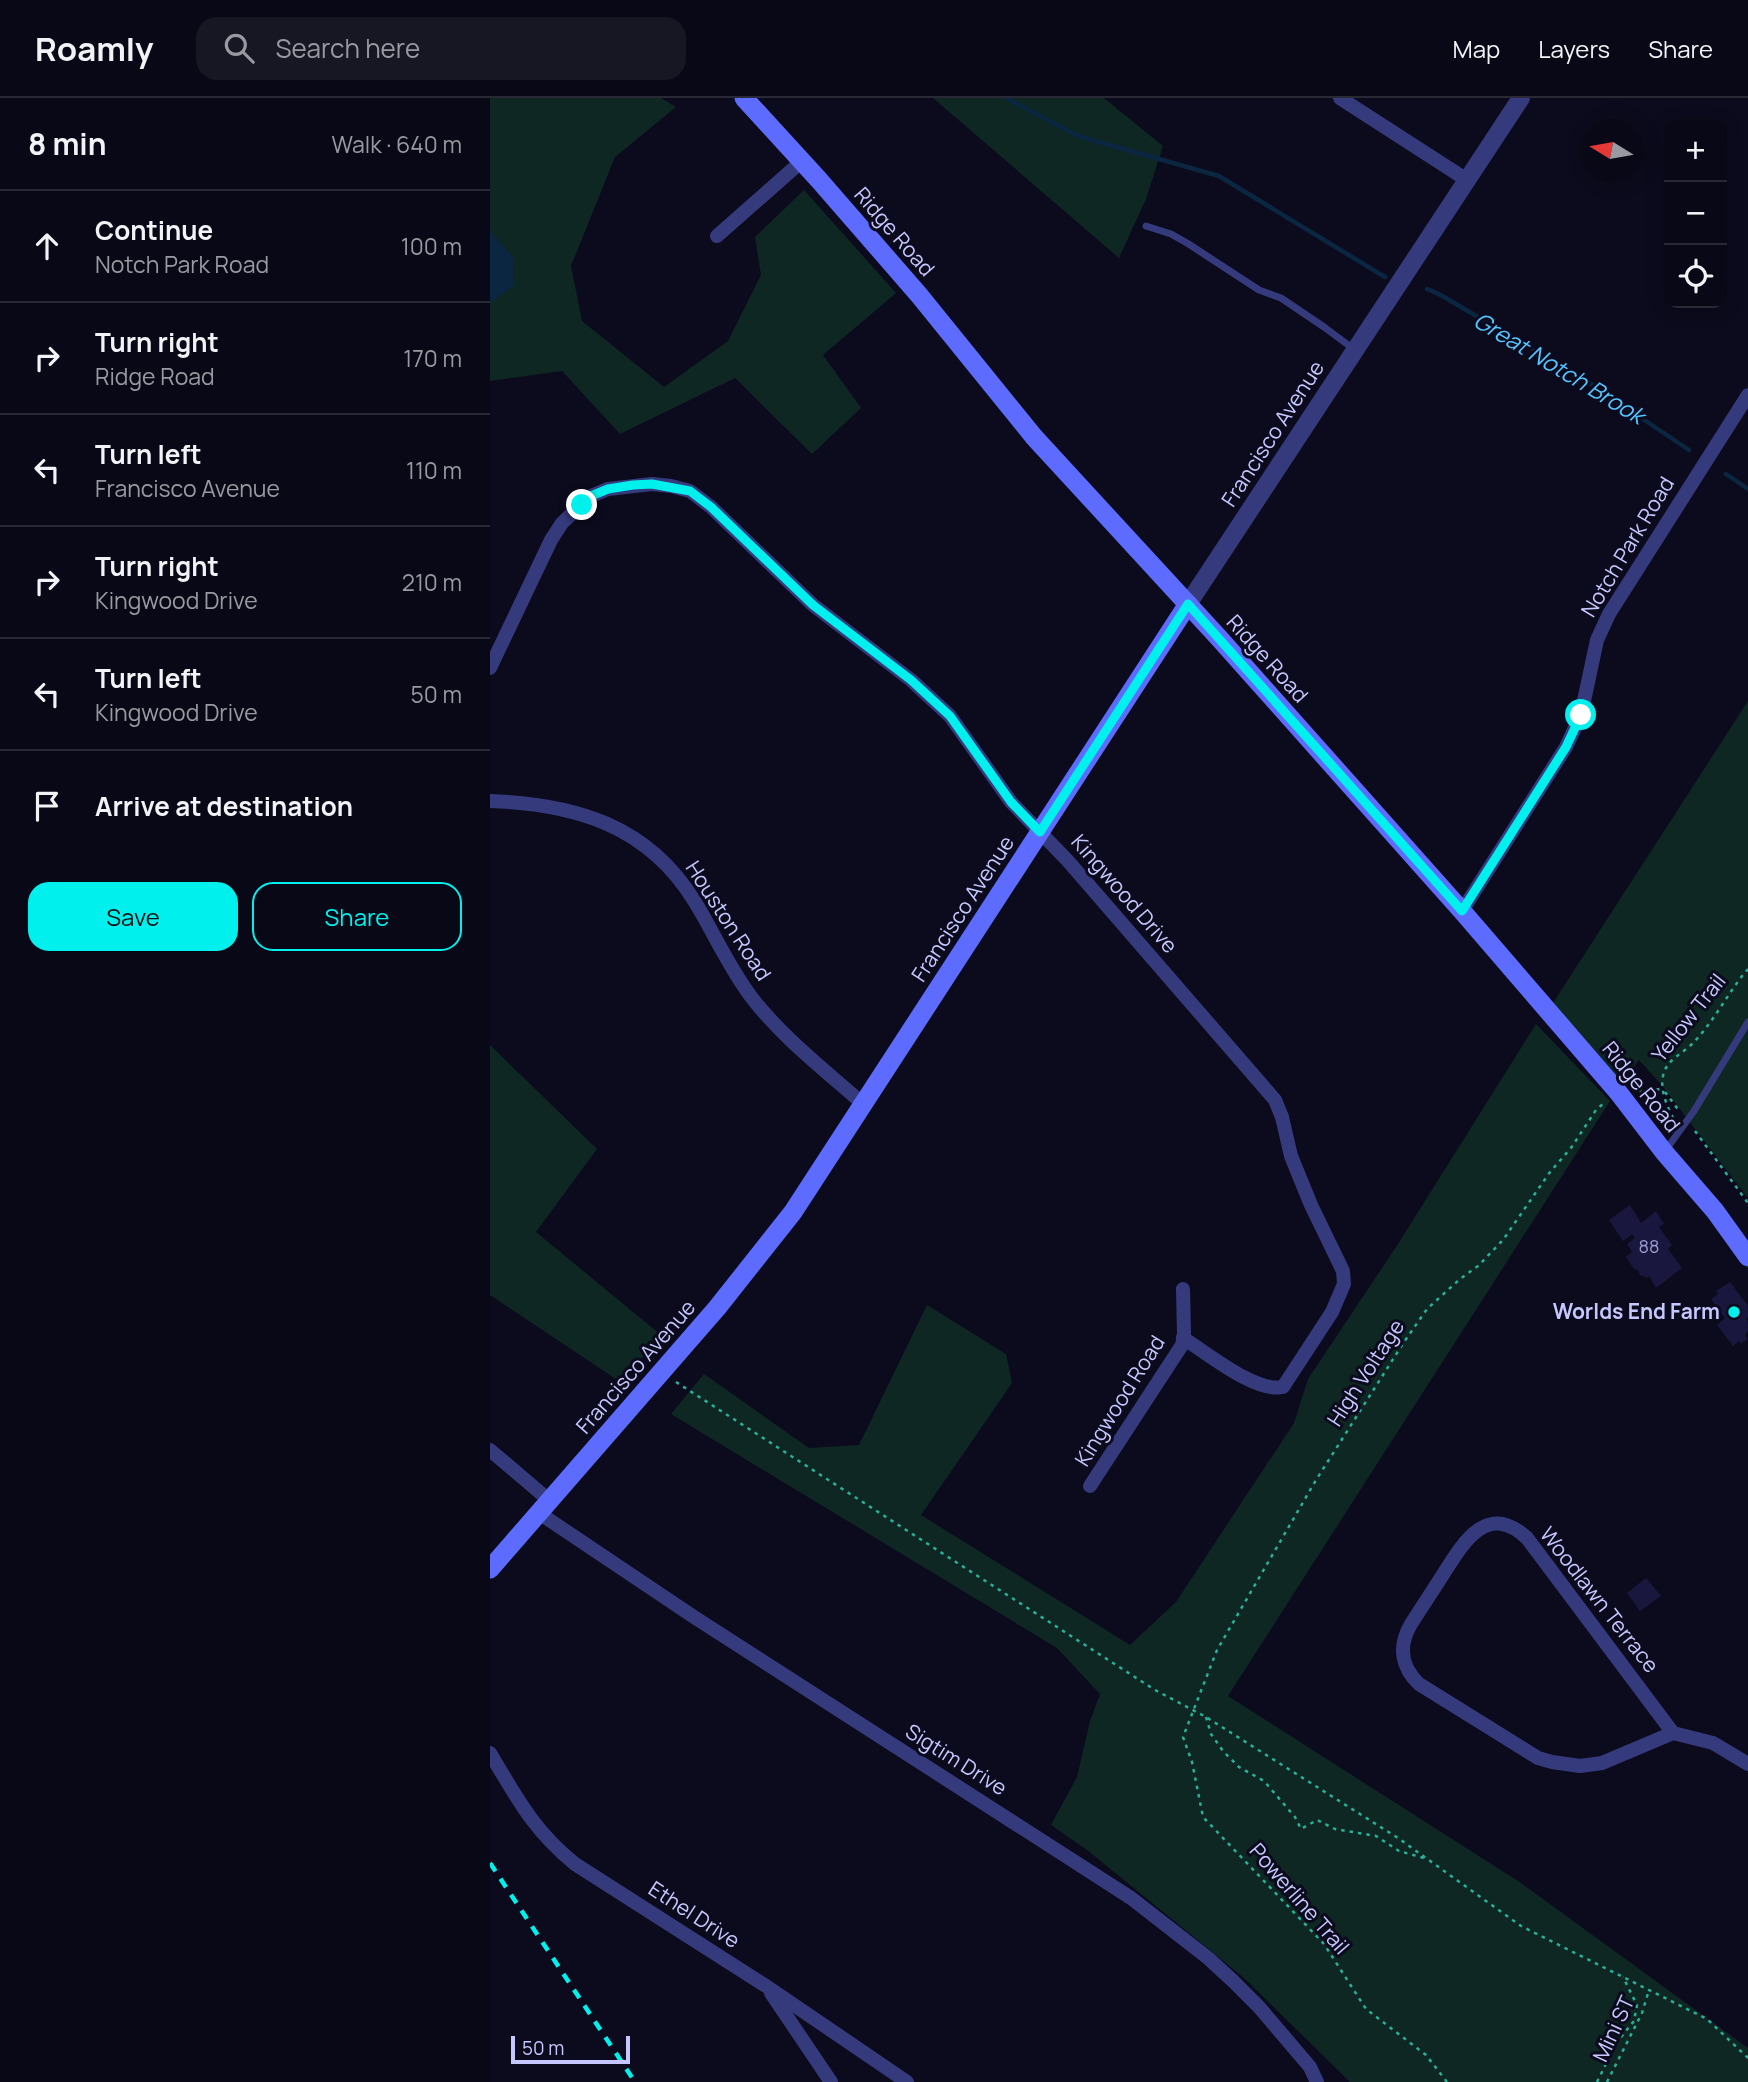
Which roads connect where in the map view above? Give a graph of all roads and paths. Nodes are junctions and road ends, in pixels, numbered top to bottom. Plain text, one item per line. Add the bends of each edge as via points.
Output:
1 (744, 98) edge
2 (1340, 98) edge
3 (1521, 98) edge
4 (802, 161) junction
5 (1467, 180) junction
6 (1146, 226) dead end
7 (716, 236) dead end
8 (1356, 351) junction
9 (1748, 395) edge
10 (1188, 604) junction
11 (490, 668) edge
12 (490, 801) edge
13 (1040, 832) junction
14 (1462, 911) junction
15 (1748, 969) edge
16 (1748, 1022) edge
17 (1664, 1089) junction
18 (1618, 1091) junction
19 (863, 1104) junction
20 (1687, 1121) junction
21 (1680, 1130) junction
22 (1664, 1152) junction
23 (1748, 1203) edge
24 (1748, 1257) edge
25 (1183, 1289) dead end
26 (1183, 1338) junction
27 (661, 1372) junction
28 (490, 1450) edge
29 (1090, 1486) dead end
30 (544, 1507) junction
31 (490, 1569) edge
32 (1194, 1711) junction
33 (1206, 1717) junction
34 (1672, 1733) junction
35 (490, 1753) edge
36 (1748, 1764) edge
37 (1427, 1859) junction
38 (1623, 1977) junction
39 (766, 1986) junction
40 (1649, 1990) junction
41 (1748, 2059) edge
42 (831, 2082) edge
43 (907, 2082) edge
44 (1317, 2082) edge
45 (1447, 2082) edge
46 (1597, 2082) edge
47 (1607, 2082) edge

1 - 4 main road, Ridge Road
2 - 5 street
3 - 5 street, Francisco Avenue
4 - 7 street
4 - 10 main road, Ridge Road via 1034,437
5 - 8 street, Francisco Avenue
6 - 8 lane via 1171,234 1259,290 1281,298
8 - 10 street, Francisco Avenue
9 - 14 street, Notch Park Road via 1609,614 1597,640 1585,699 1570,739
10 - 13 main road, Francisco Avenue
10 - 14 main road, Ridge Road
11 - 13 street, Kingwood Drive via 551,540 591,496 608,489 652,484 690,491 813,605 950,716 1011,802
12 - 19 street, Houston Road via 578,812 609,824 656,853 694,901 751,997
13 - 19 main road, Francisco Avenue
13 - 26 street, Kingwood Drive via 1275,1100 1291,1156 1343,1271 1344,1284 1332,1312 1283,1387 1274,1389 1250,1381
14 - 18 main road, Ridge Road
15 - 17 path, Yellow Trail via 1692,1044 1669,1063 1662,1076
16 - 20 lane
17 - 20 path
17 - 21 path via 1666,1105
18 - 22 main road, Ridge Road
18 - 32 path, High Voltage via 1596,1110 1503,1240 1427,1309 1404,1342 1316,1480 1217,1650
19 - 27 main road, Francisco Avenue via 793,1212
20 - 21 lane
20 - 23 path
21 - 22 lane
22 - 24 main road, Ridge Road
25 - 26 street
26 - 29 street, Kingwood Road
27 - 30 main road, Francisco Avenue
27 - 32 path
28 - 30 street, Sigtim Drive
30 - 31 main road, Francisco Avenue
30 - 44 street, Sigtim Drive via 705,1624 1132,1898 1250,1998 1310,2067
32 - 33 path
32 - 45 path, Powerline Trail via 1183,1737 1203,1816 1324,1944 1366,2009 1426,2055
33 - 37 path
33 - 37 path via 1223,1751 1239,1767 1265,1781 1301,1829 1317,1820 1335,1829 1376,1836 1399,1851
34 - 34 street, Woodlawn Terrace via 1527,1538 1505,1525 1487,1526 1470,1535 1404,1639 1403,1655 1413,1678 1538,1758 1591,1765
34 - 36 street via 1713,1743
35 - 39 street, Ethel Drive via 526,1814 553,1847
37 - 38 path via 1521,1926
38 - 40 path
38 - 46 path via 1637,2005 1634,2021 1617,2042
39 - 42 street
39 - 43 street, Ethel Drive
40 - 41 path via 1707,2019
40 - 47 path, Mini ST

